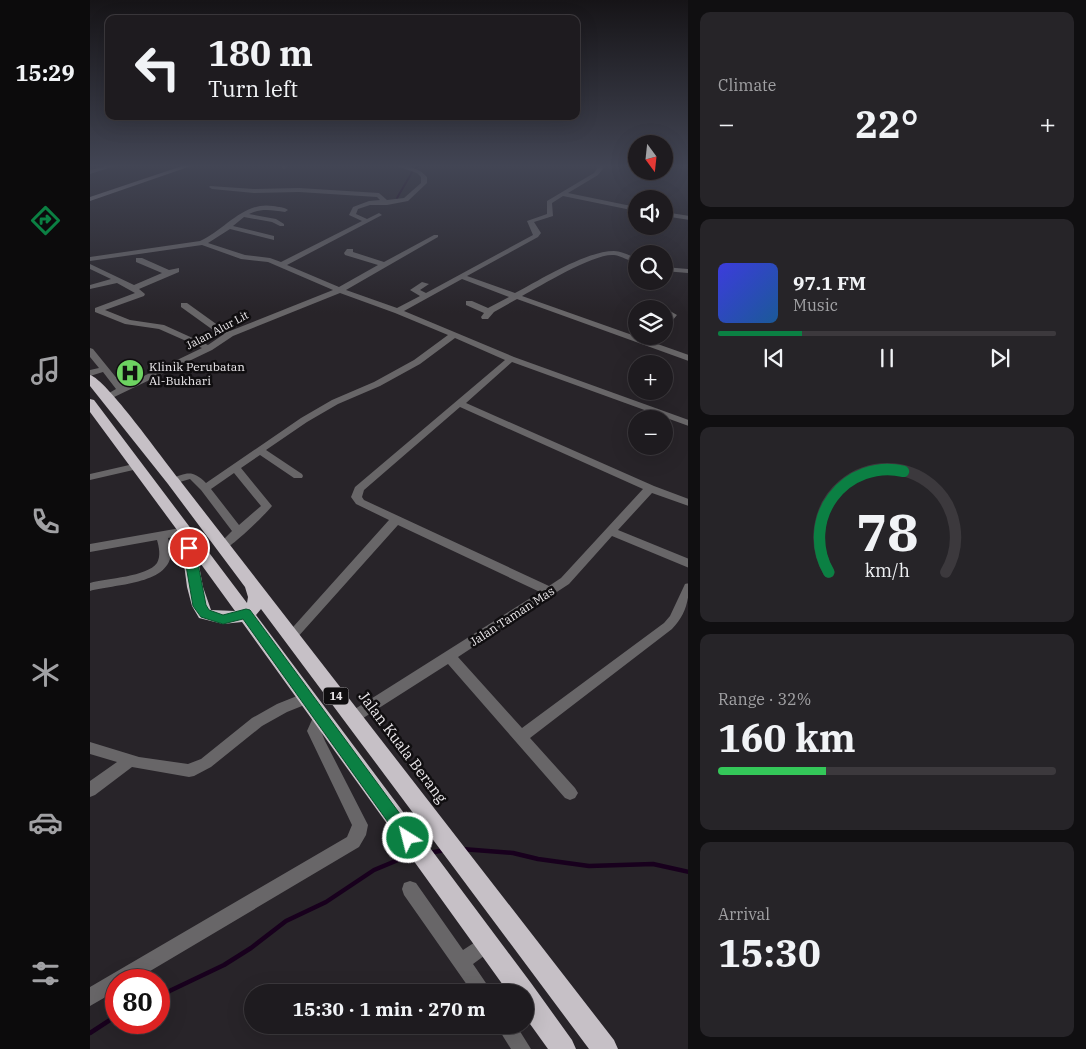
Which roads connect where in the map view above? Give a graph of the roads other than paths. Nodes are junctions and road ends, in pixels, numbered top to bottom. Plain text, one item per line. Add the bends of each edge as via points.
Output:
1 (243, 215) joint
2 (352, 215) edge
3 (379, 215) dead end
4 (550, 215) edge
5 (673, 216) edge
6 (688, 218) edge
7 (367, 221) junction
8 (282, 225) dead end
9 (229, 227) junction
10 (436, 236) dead end
11 (270, 238) dead end
12 (202, 243) junction
13 (628, 258) edge
14 (90, 259) edge
15 (139, 260) dead end
16 (281, 265) junction
17 (90, 266) edge
18 (176, 270) dead end
19 (673, 270) edge
20 (688, 272) edge
21 (168, 274) junction
22 (462, 277) junction
23 (118, 280) junction
24 (424, 284) dead end
25 (90, 287) edge
26 (134, 288) junction
27 (340, 290) junction
28 (426, 296) junction
29 (515, 297) junction
30 (469, 303) dead end
31 (184, 305) dead end
32 (398, 310) junction
33 (230, 334) junction
34 (455, 334) junction
35 (628, 337) edge
36 (651, 345) edge
37 (209, 348) junction
38 (90, 351) edge
39 (688, 358) edge
40 (511, 359) junction
41 (104, 369) junction
42 (90, 373) edge
43 (90, 379) edge
44 (122, 390) junction
45 (107, 398) junction
46 (90, 403) edge
47 (460, 403) junction
48 (688, 423) edge
49 (259, 450) junction
50 (138, 466) junction
51 (235, 467) junction
52 (298, 476) dead end
53 (90, 477) edge
54 (173, 481) junction
55 (205, 488) junction
56 (650, 488) junction
57 (688, 503) edge
58 (397, 519) junction
59 (610, 531) junction
60 (186, 532) junction
61 (239, 532) junction
62 (162, 536) junction
63 (223, 546) junction
64 (90, 548) edge
65 (688, 564) edge
66 (251, 584) junction
67 (90, 587) edge
68 (688, 587) edge
69 (550, 592) junction
70 (246, 614) junction
71 (292, 636) junction
72 (450, 657) junction
73 (307, 698) junction
74 (320, 717) junction
75 (352, 718) junction
76 (521, 737) junction
77 (90, 748) edge
78 (130, 760) junction
79 (90, 790) edge
80 (570, 793) dead end
81 (410, 890) dead end
82 (486, 944) junction
83 (461, 962) junction
84 (138, 969) edge
85 (476, 984) edge
86 (516, 984) edge
87 (105, 988) edge
88 (90, 997) edge
89 (534, 1009) edge
90 (511, 1034) edge
91 (522, 1049) edge
92 (563, 1049) edge
93 (605, 1049) edge

1 - 8 street via 274,220
1 - 9 street
2 - 7 street
3 - 7 street
4 - 22 street via 530,222 538,233 536,236
5 - 6 street
7 - 16 street
9 - 11 street
9 - 12 street via 219,236
10 - 27 street, Jalan Alur Lit
12 - 14 street
12 - 16 street
13 - 29 street via 616,253 606,254 573,265
15 - 21 street
16 - 27 street
17 - 23 street
18 - 21 street
19 - 20 street
21 - 26 street
22 - 28 street
22 - 29 street
23 - 25 street
23 - 26 street
24 - 28 street via 414,290
26 - 37 street via 139,296 98,310 128,322 161,328
27 - 32 street
27 - 33 street, Jalan Alur Lit
28 - 32 street
29 - 30 street via 487,314
29 - 35 street
31 - 33 street
32 - 34 street
33 - 37 street, Jalan Alur Lit
34 - 40 street
34 - 49 street via 417,362 335,402
36 - 39 street
37 - 44 street, Jalan Alur Lit
38 - 41 street
40 - 47 street
40 - 48 street
41 - 42 street
41 - 44 street
43 - 45 highway, Jalan Kuala Berang / 14
44 - 45 street, Jalan Alur Lit
45 - 54 highway, Jalan Kuala Berang / 14
46 - 50 highway, 14
47 - 56 street
47 - 58 street via 356,493 360,502
49 - 51 street
49 - 52 street
50 - 53 street
50 - 60 highway, 14
51 - 55 street
51 - 61 street via 268,506
54 - 55 street via 190,475
54 - 63 highway, Jalan Kuala Berang / 14
55 - 61 street
56 - 57 street
56 - 59 street, Jalan Taman Mas
58 - 69 street
58 - 71 street
59 - 65 street
59 - 69 street, Jalan Taman Mas via 565,581
60 - 62 street
60 - 70 highway, 14
60 - 70 highway via 197,594 205,614 223,619
61 - 63 street
62 - 64 street
62 - 67 street via 167,555 155,571
63 - 66 highway, Jalan Kuala Berang / 14
66 - 70 highway via 258,604
66 - 71 highway, Jalan Kuala Berang / 14
68 - 76 street via 675,618 668,626
69 - 72 street, Jalan Taman Mas
70 - 73 highway, 14
71 - 75 highway, Jalan Kuala Berang / 14
72 - 75 street, Jalan Taman Mas
72 - 76 street
73 - 74 highway, 14
73 - 78 street via 257,722 189,771
74 - 82 highway, 14
74 - 84 street via 314,731 318,742 360,825 353,842
75 - 93 highway, Jalan Kuala Berang / 14
76 - 80 street
77 - 78 street
78 - 79 street
81 - 83 street
82 - 83 street
82 - 86 highway, 14
83 - 85 street
87 - 88 street
89 - 92 highway
90 - 91 street

